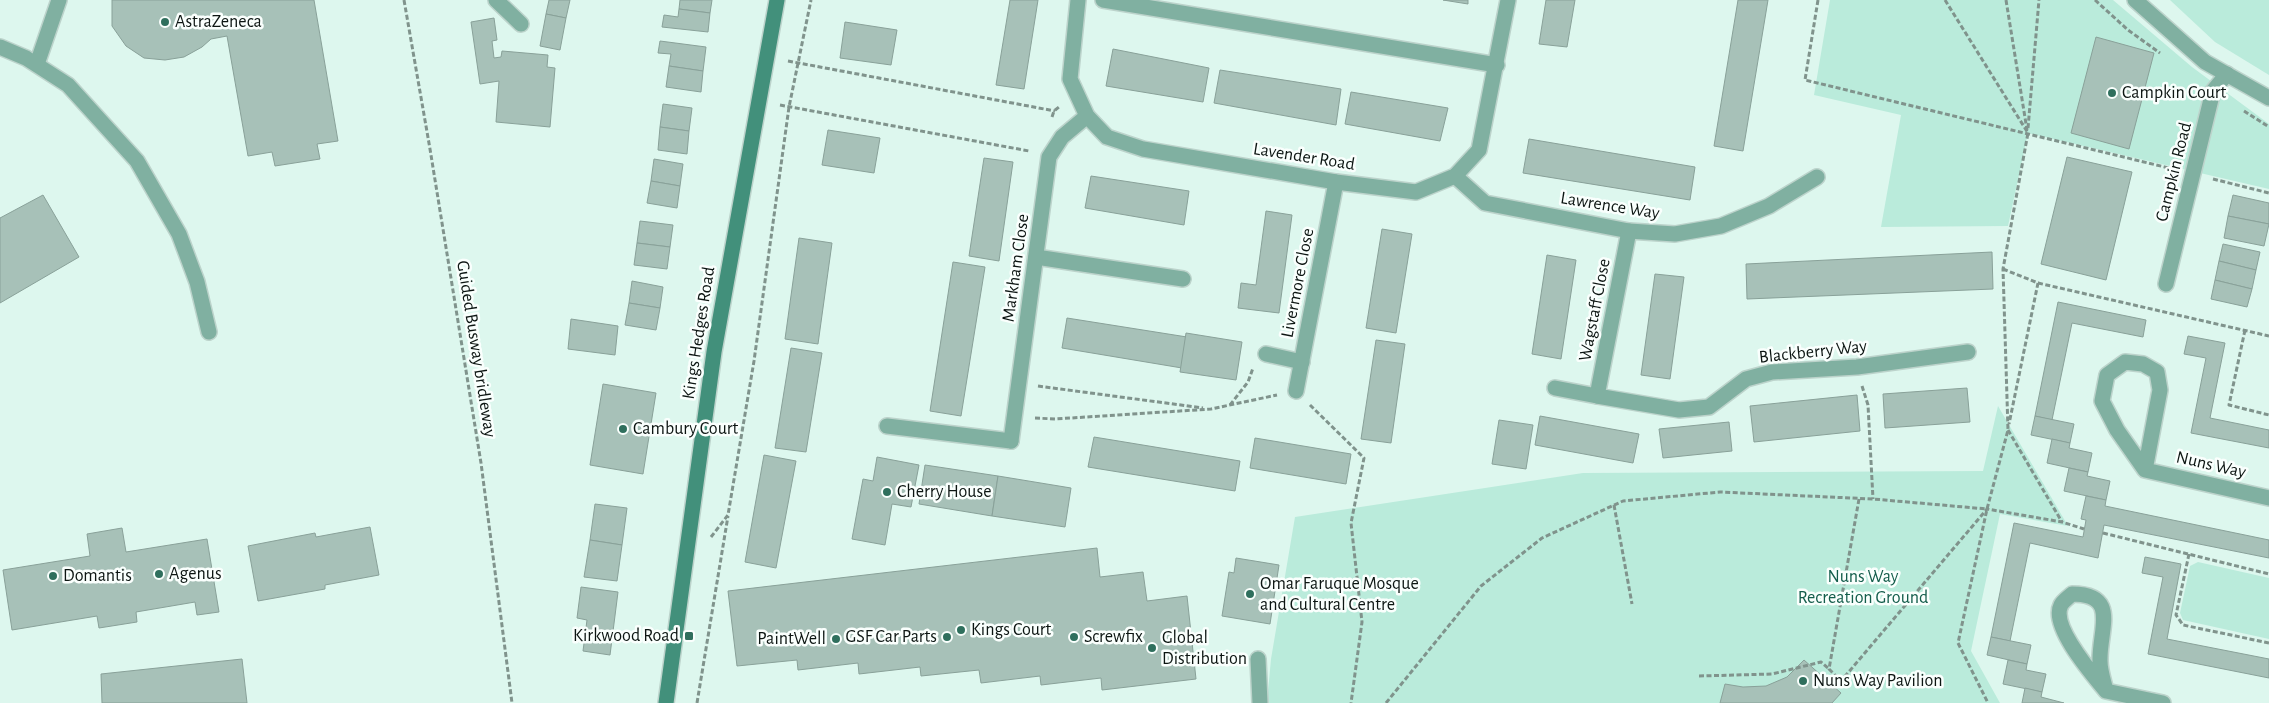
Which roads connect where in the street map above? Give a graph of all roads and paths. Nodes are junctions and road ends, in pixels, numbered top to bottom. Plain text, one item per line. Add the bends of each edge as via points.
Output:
1 (58, 0) edge
2 (404, 0) edge
3 (496, 0) edge
4 (777, 0) edge
5 (810, 0) edge
6 (1078, 0) edge
7 (1103, 0) edge
8 (1508, 0) edge
9 (1818, 0) edge
10 (1945, 0) edge
11 (2006, 0) edge
12 (2039, 0) edge
13 (2135, 0) edge
14 (520, 24) dead end
15 (0, 47) edge
16 (798, 62) junction
17 (36, 64) junction
18 (1497, 65) junction
19 (2227, 74) junction
20 (2269, 98) edge
21 (1063, 103) dead end
22 (789, 107) junction
23 (1054, 111) junction
24 (1088, 116) junction
25 (1051, 119) dead end
26 (2028, 133) junction
27 (1038, 152) dead end
28 (2193, 174) junction
29 (1455, 176) junction
30 (1817, 178) dead end
31 (1336, 182) junction
32 (2269, 193) edge
33 (1629, 231) junction
34 (1036, 257) junction
35 (2003, 269) junction
36 (1183, 279) dead end
37 (2038, 283) junction
38 (2166, 284) dead end
39 (2245, 330) junction
40 (209, 332) dead end
41 (2269, 336) edge
42 (1968, 352) dead end
43 (1266, 354) dead end
44 (1302, 362) junction
45 (1254, 365) dead end
46 (1857, 367) junction
47 (1032, 381) dead end
48 (1555, 388) dead end
49 (1296, 391) junction
50 (1597, 396) junction
51 (1230, 405) junction
52 (1211, 409) junction
53 (2269, 415) edge
54 (1015, 417) junction
55 (887, 426) dead end
56 (2008, 430) junction
57 (2145, 470) junction
58 (2269, 498) edge
59 (1859, 499) junction
60 (1874, 499) junction
61 (1614, 505) junction
62 (1987, 509) junction
63 (728, 515) junction
64 (2062, 522) junction
65 (2084, 528) dead end
66 (2103, 533) dead end
67 (705, 544) dead end
68 (2189, 554) junction
69 (2269, 574) edge
70 (1632, 604) dead end
71 (2269, 643) edge
72 (1258, 659) dead end
73 (1830, 669) junction
74 (1699, 676) dead end
75 (2106, 691) junction
76 (1989, 702) edge
77 (512, 703) edge
78 (666, 703) edge
79 (697, 703) edge
80 (1260, 703) edge
81 (1351, 703) edge
82 (1386, 703) edge
83 (2163, 703) edge

1 - 17 street
2 - 77 path, Guided Busway bridleway via 480,463
3 - 14 street
4 - 78 street, Kings Hedges Road via 714,352
5 - 16 path
6 - 24 street, Lavender Road via 1070,79
7 - 18 street
8 - 18 street, Lavender Road
9 - 26 path via 1805,80
10 - 26 path
11 - 26 path
12 - 26 path
13 - 19 street via 2206,62
15 - 17 street
16 - 22 path
16 - 23 path
17 - 40 street via 68,85 137,161 179,234 197,282
18 - 29 street, Lavender Road via 1479,150
19 - 20 street
19 - 28 street, Campkin Road via 2213,91
21 - 23 path
22 - 27 path
22 - 63 path via 754,361
23 - 25 path
24 - 31 street, Lavender Road via 1106,137 1142,149
24 - 34 street, Markham Close via 1062,137 1049,158
26 - 28 path
26 - 35 path
28 - 32 path
28 - 38 street, Campkin Road
29 - 31 street, Lavender Road via 1416,192
29 - 33 street, Lawrence Way via 1485,203
30 - 33 street, Lawrence Way via 1769,206 1720,226 1675,234
31 - 44 street, Livermore Close
33 - 50 street, Wagstaff Close
34 - 36 street
34 - 54 street, Markham Close
35 - 37 path
35 - 56 path
37 - 39 path
37 - 56 path
39 - 41 path
39 - 53 path via 2229,405
42 - 46 street, Blackberry Way
43 - 44 street
44 - 49 street, Livermore Close
45 - 51 path via 1248,382
46 - 50 street, Blackberry Way via 1772,372 1746,379 1709,406 1679,410
46 - 60 path via 1868,405
47 - 52 path via 1039,386
48 - 50 street
49 - 51 path
49 - 81 path via 1364,458 1352,523 1362,622
51 - 52 path
52 - 54 path via 1055,419
54 - 55 street, Markham Close via 1012,441
56 - 62 path
56 - 64 path
57 - 57 street via 2117,430 2102,401 2107,375 2125,362 2143,364 2157,372 2160,390
57 - 58 street, Nuns Way
59 - 60 path
59 - 61 path via 1720,492 1623,501
59 - 73 path
60 - 62 path
61 - 70 path
61 - 82 path via 1542,538 1481,586
62 - 64 path
62 - 73 path via 1841,681
62 - 76 path via 1958,643
63 - 67 path
63 - 79 path
64 - 65 path
66 - 68 path
68 - 69 path
68 - 71 path via 2176,614 2183,625
72 - 80 street
73 - 74 path via 1820,662 1772,674
75 - 75 street via 2076,653 2059,619 2061,605 2072,594 2087,594 2098,600 2104,614 2100,661
75 - 83 street

